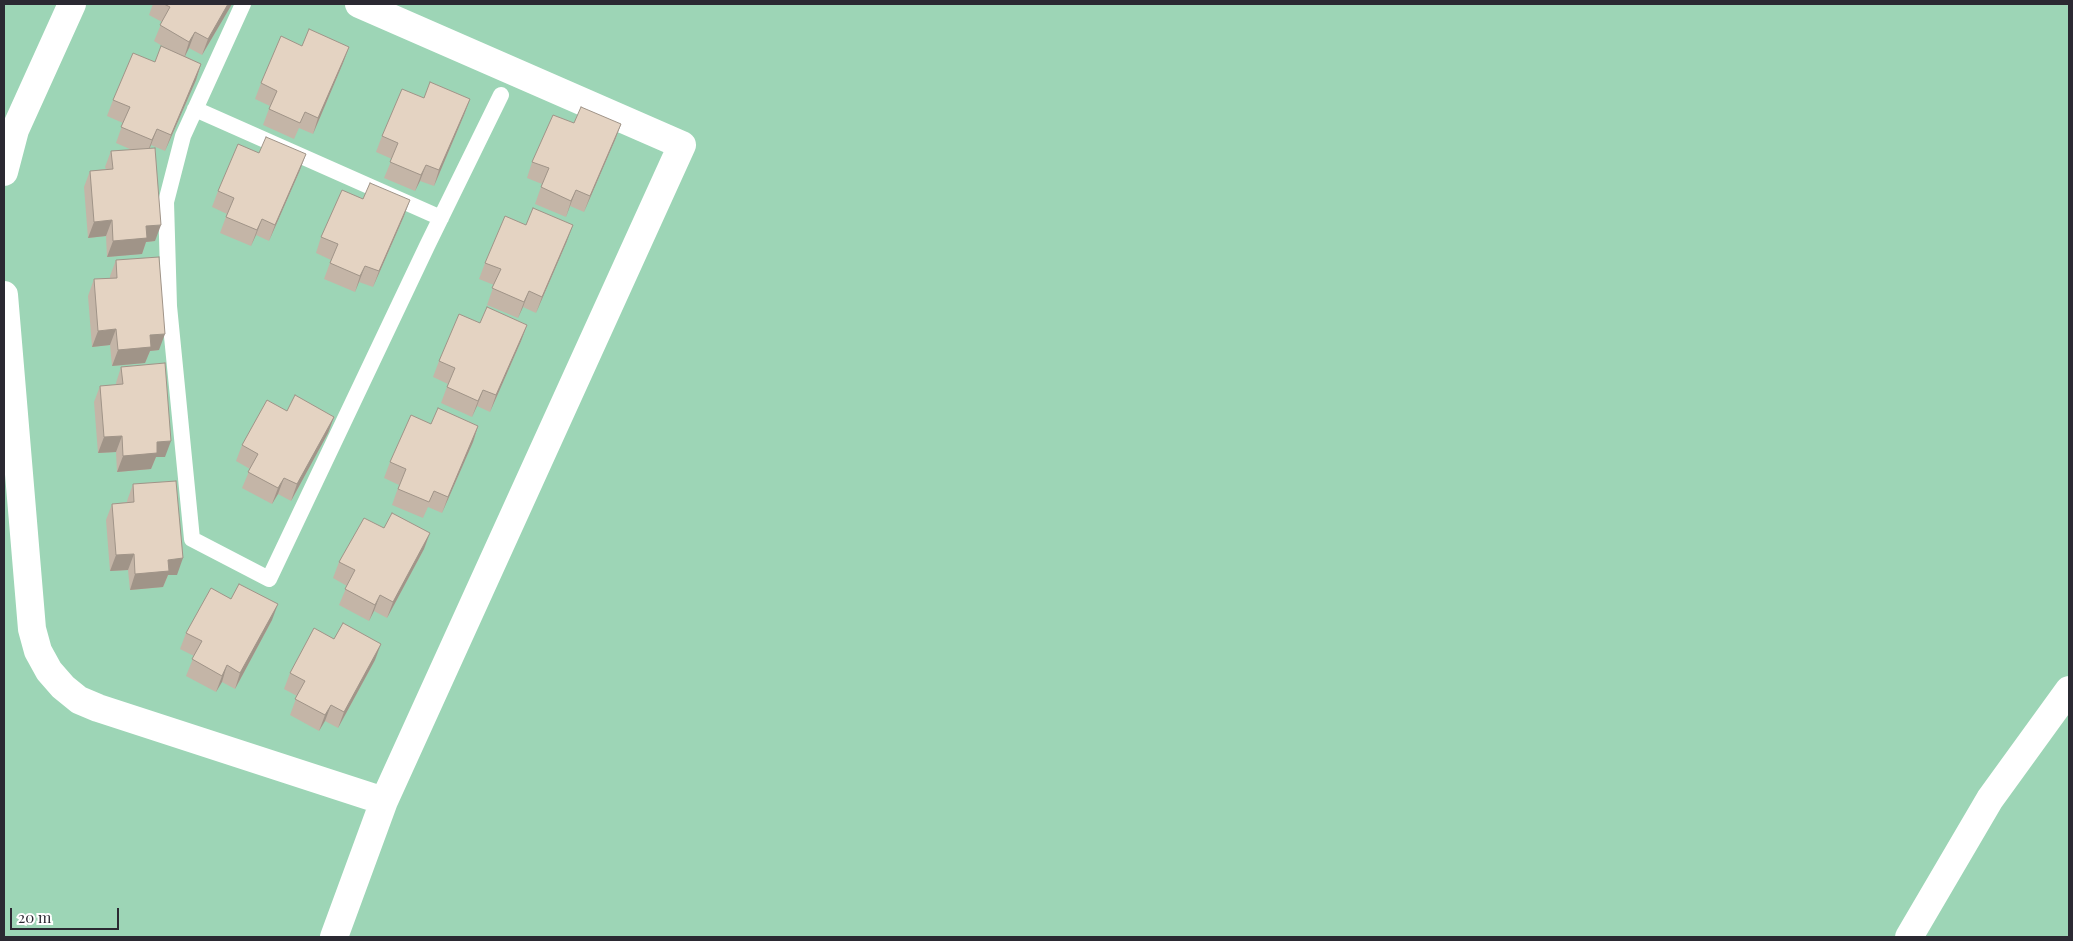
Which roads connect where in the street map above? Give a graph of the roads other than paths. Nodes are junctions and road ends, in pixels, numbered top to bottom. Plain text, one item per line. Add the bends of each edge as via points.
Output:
1 (72, 4) edge
2 (243, 4) edge
3 (359, 4) edge
4 (501, 95) dead end
5 (195, 109) junction
6 (4, 172) edge
7 (441, 218) junction
8 (4, 295) edge
9 (2069, 690) edge
10 (384, 801) junction
11 (334, 937) edge
12 (1909, 937) edge

1 - 6 street via 15,130
2 - 5 lane
3 - 10 street via 682,145
4 - 7 lane
5 - 7 lane
5 - 7 lane via 182,136 166,202 169,306 192,539 269,579
8 - 10 street via 32,629 38,652 49,671 79,700 98,708
9 - 12 street via 1990,799
10 - 11 street

